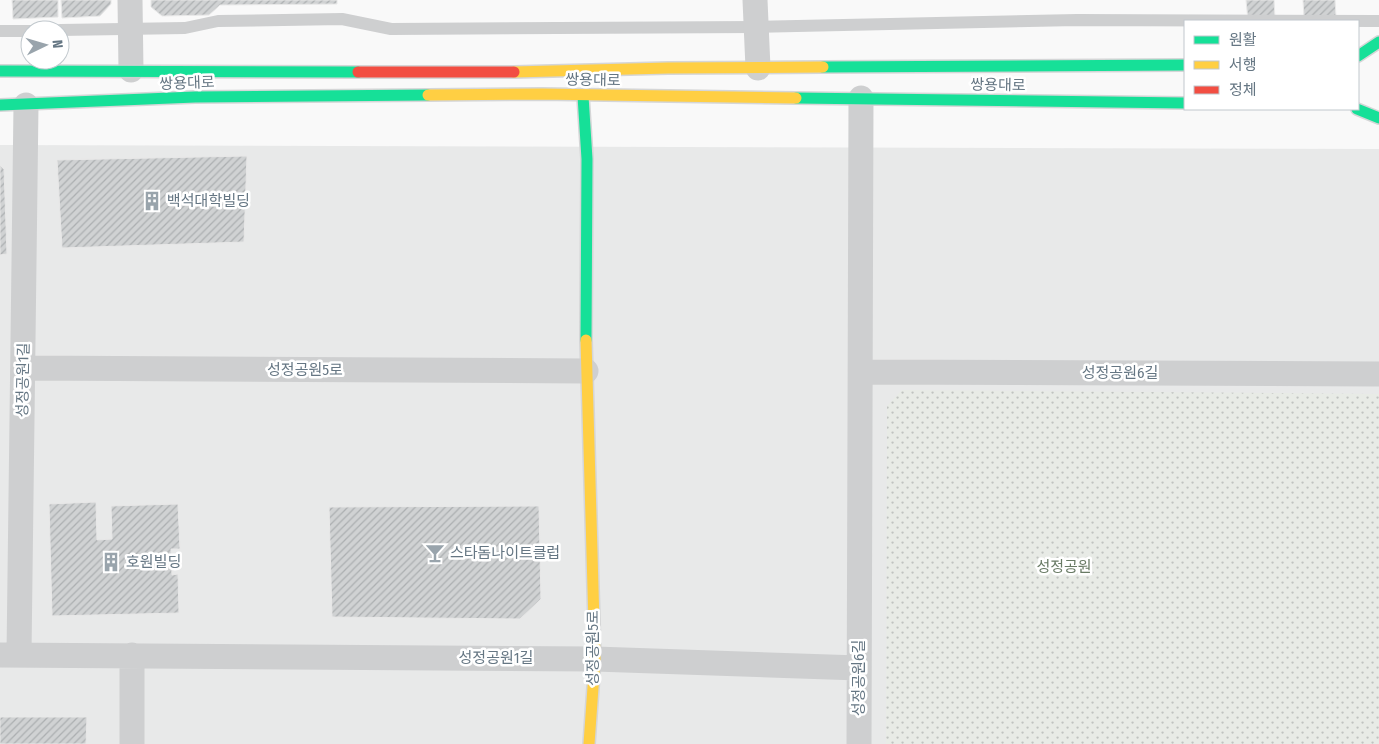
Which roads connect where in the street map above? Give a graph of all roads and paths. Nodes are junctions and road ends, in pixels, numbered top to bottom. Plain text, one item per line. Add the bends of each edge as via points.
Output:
1 (130, 0) edge
2 (755, 0) edge
3 (1184, 20) edge
4 (1359, 21) edge
5 (1379, 21) edge
6 (756, 27) junction
7 (130, 29) junction
8 (70, 30) edge
9 (0, 31) edge
10 (20, 31) edge
11 (1379, 42) edge
12 (1360, 61) edge
13 (1184, 65) edge
14 (758, 68) junction
15 (131, 70) junction
16 (0, 71) edge
17 (583, 96) junction
18 (861, 98) junction
19 (1184, 103) edge
20 (0, 105) edge
21 (26, 105) junction
22 (1379, 106) edge
23 (1359, 107) edge
24 (1359, 108) edge
25 (1379, 118) edge
26 (23, 368) junction
27 (586, 371) junction
28 (861, 372) junction
29 (1379, 374) edge
30 (9, 655) edge
31 (132, 655) junction
32 (595, 659) junction
33 (859, 668) junction
34 (132, 744) edge
35 (589, 744) edge
36 (859, 744) edge

1 - 7 street
2 - 6 street
3 - 6 lane
4 - 5 lane
6 - 7 lane via 391,30 342,19 218,21 185,28
6 - 14 street
7 - 8 lane
7 - 15 street
9 - 10 lane
11 - 12 main road
13 - 14 main road, 쌍용대로
14 - 15 main road, 쌍용대로 via 544,72
15 - 16 main road, 쌍용대로
17 - 18 main road, 쌍용대로
17 - 21 main road, 쌍용대로 via 194,97
17 - 27 main road, 성정공원5로 via 588,159
18 - 19 main road, 쌍용대로
18 - 28 street, 성정공원6길
20 - 21 main road, 쌍용대로
21 - 26 street, 성정공원1길
22 - 23 main road
24 - 25 main road
26 - 27 street, 성정공원5로
26 - 30 street, 성정공원1길
27 - 32 main road, 성정공원5로
28 - 29 street, 성정공원6길
28 - 33 street, 성정공원6길
30 - 31 street, 성정공원1길
31 - 32 street, 성정공원1길
31 - 34 street
32 - 33 street, 성정공원1길
32 - 35 main road, 성정공원5로
33 - 36 street, 성정공원6길

